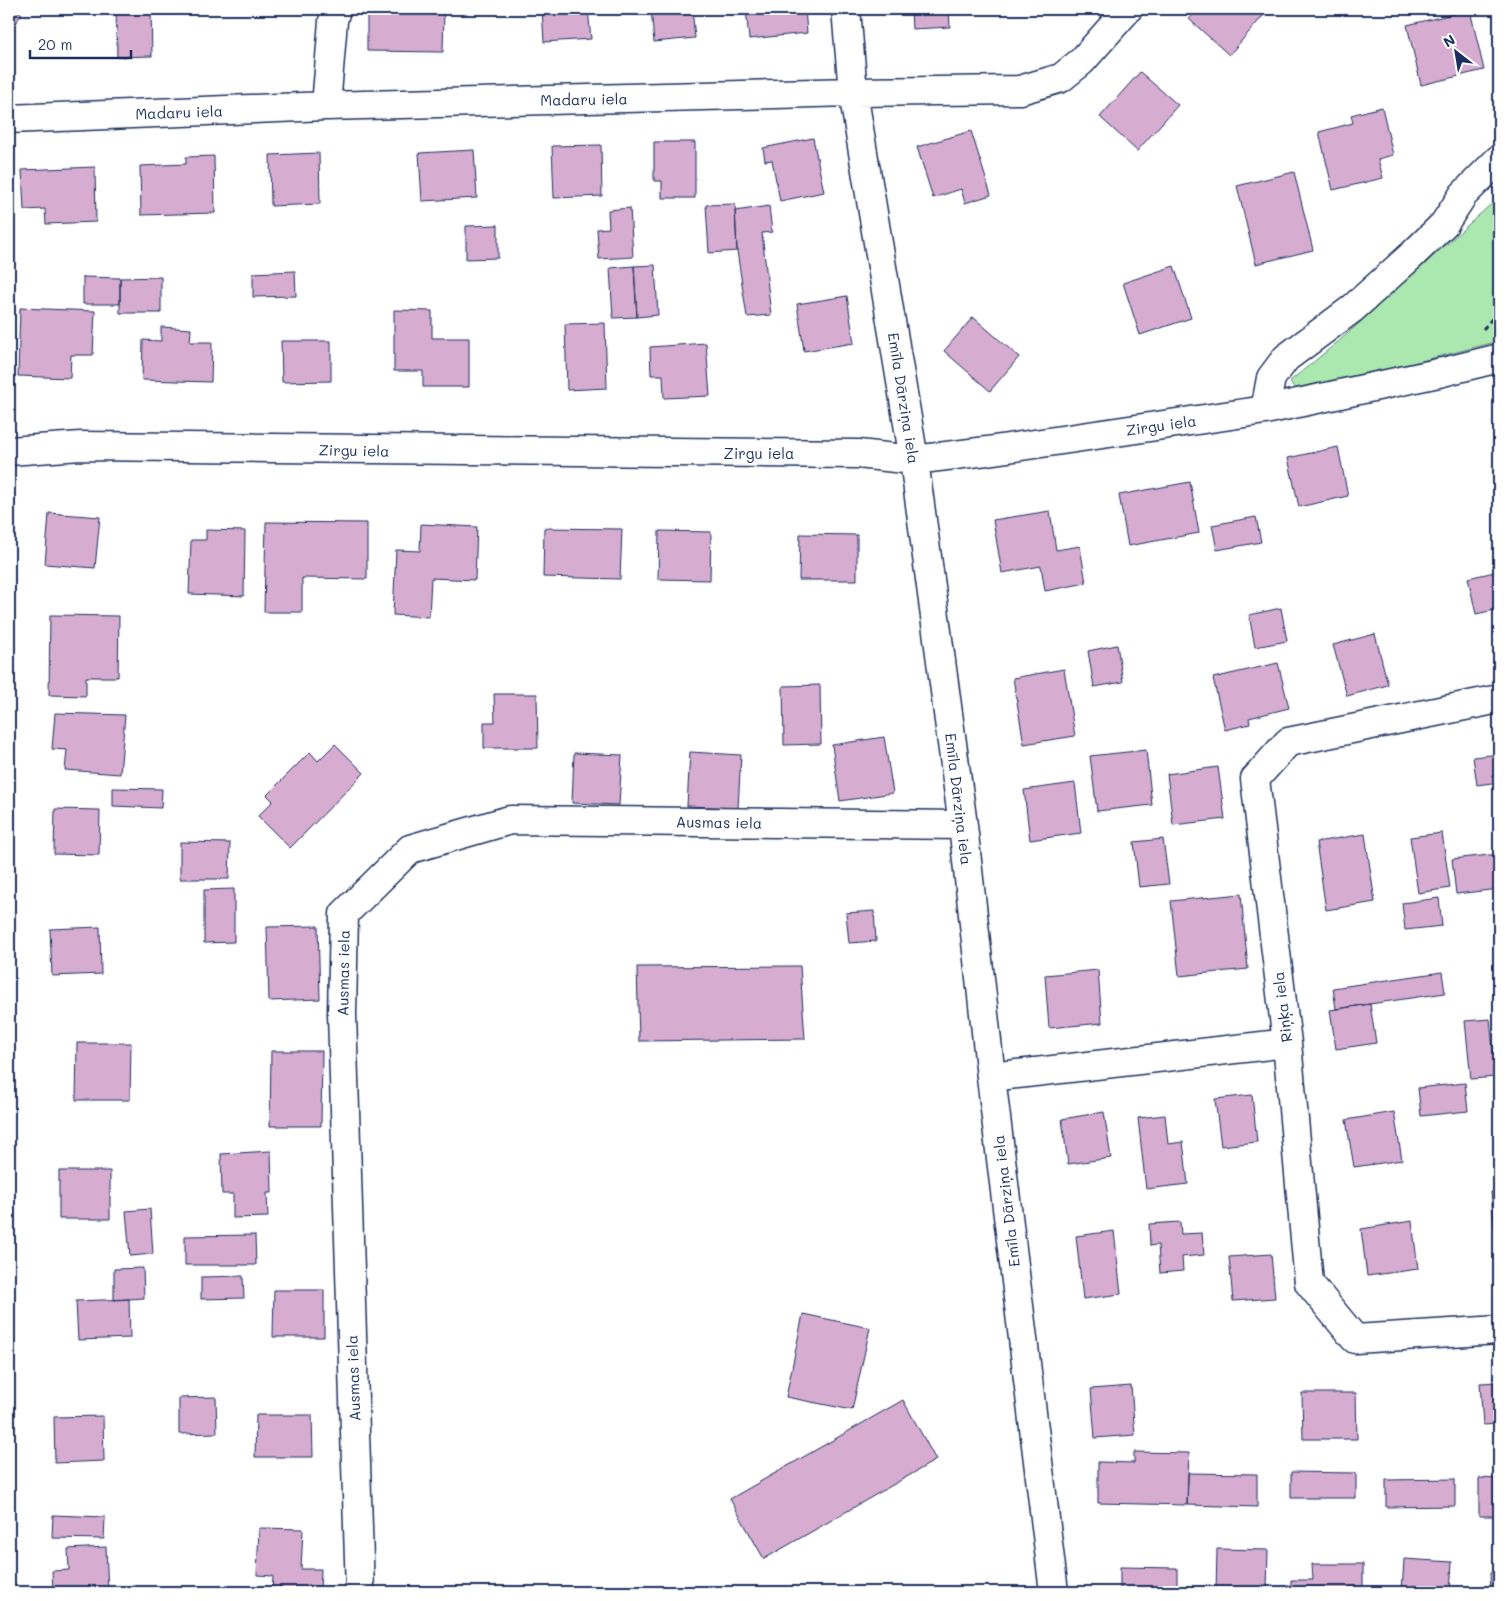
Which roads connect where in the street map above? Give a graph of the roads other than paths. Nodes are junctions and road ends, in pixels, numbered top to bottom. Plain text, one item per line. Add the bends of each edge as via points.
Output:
1 (336, 9) edge
2 (846, 9) edge
3 (1128, 9) edge
4 (853, 92) junction
5 (326, 106) junction
6 (9, 119) edge
7 (1499, 159) edge
8 (1499, 358) edge
9 (1265, 410) junction
10 (9, 451) edge
11 (914, 460) junction
12 (1499, 700) edge
13 (963, 825) junction
14 (1287, 1043) junction
15 (992, 1077) junction
16 (1499, 1330) edge
17 (360, 1592) edge
18 (1054, 1592) edge

1 - 5 street
2 - 4 street, Emīla Dārziņa iela
3 - 4 street, Madaru iela via 1082,62 1061,78 1020,90
4 - 5 street, Madaru iela
4 - 11 street, Emīla Dārziņa iela
5 - 6 street, Madaru iela
7 - 9 street via 1463,195 1444,224 1412,255 1352,309 1286,358 1271,378
8 - 9 street, Zirgu iela
9 - 11 street, Zirgu iela
10 - 11 street, Zirgu iela via 81,446 858,454
11 - 13 street, Emīla Dārziņa iela
12 - 14 street, Riņķa iela via 1288,742 1255,779
13 - 15 street, Emīla Dārziņa iela
13 - 17 street, Ausmas iela via 510,820 410,849 344,914 342,1014
14 - 15 street
14 - 16 street, Riņķa iela via 1309,1283 1355,1339
15 - 18 street, Emīla Dārziņa iela

